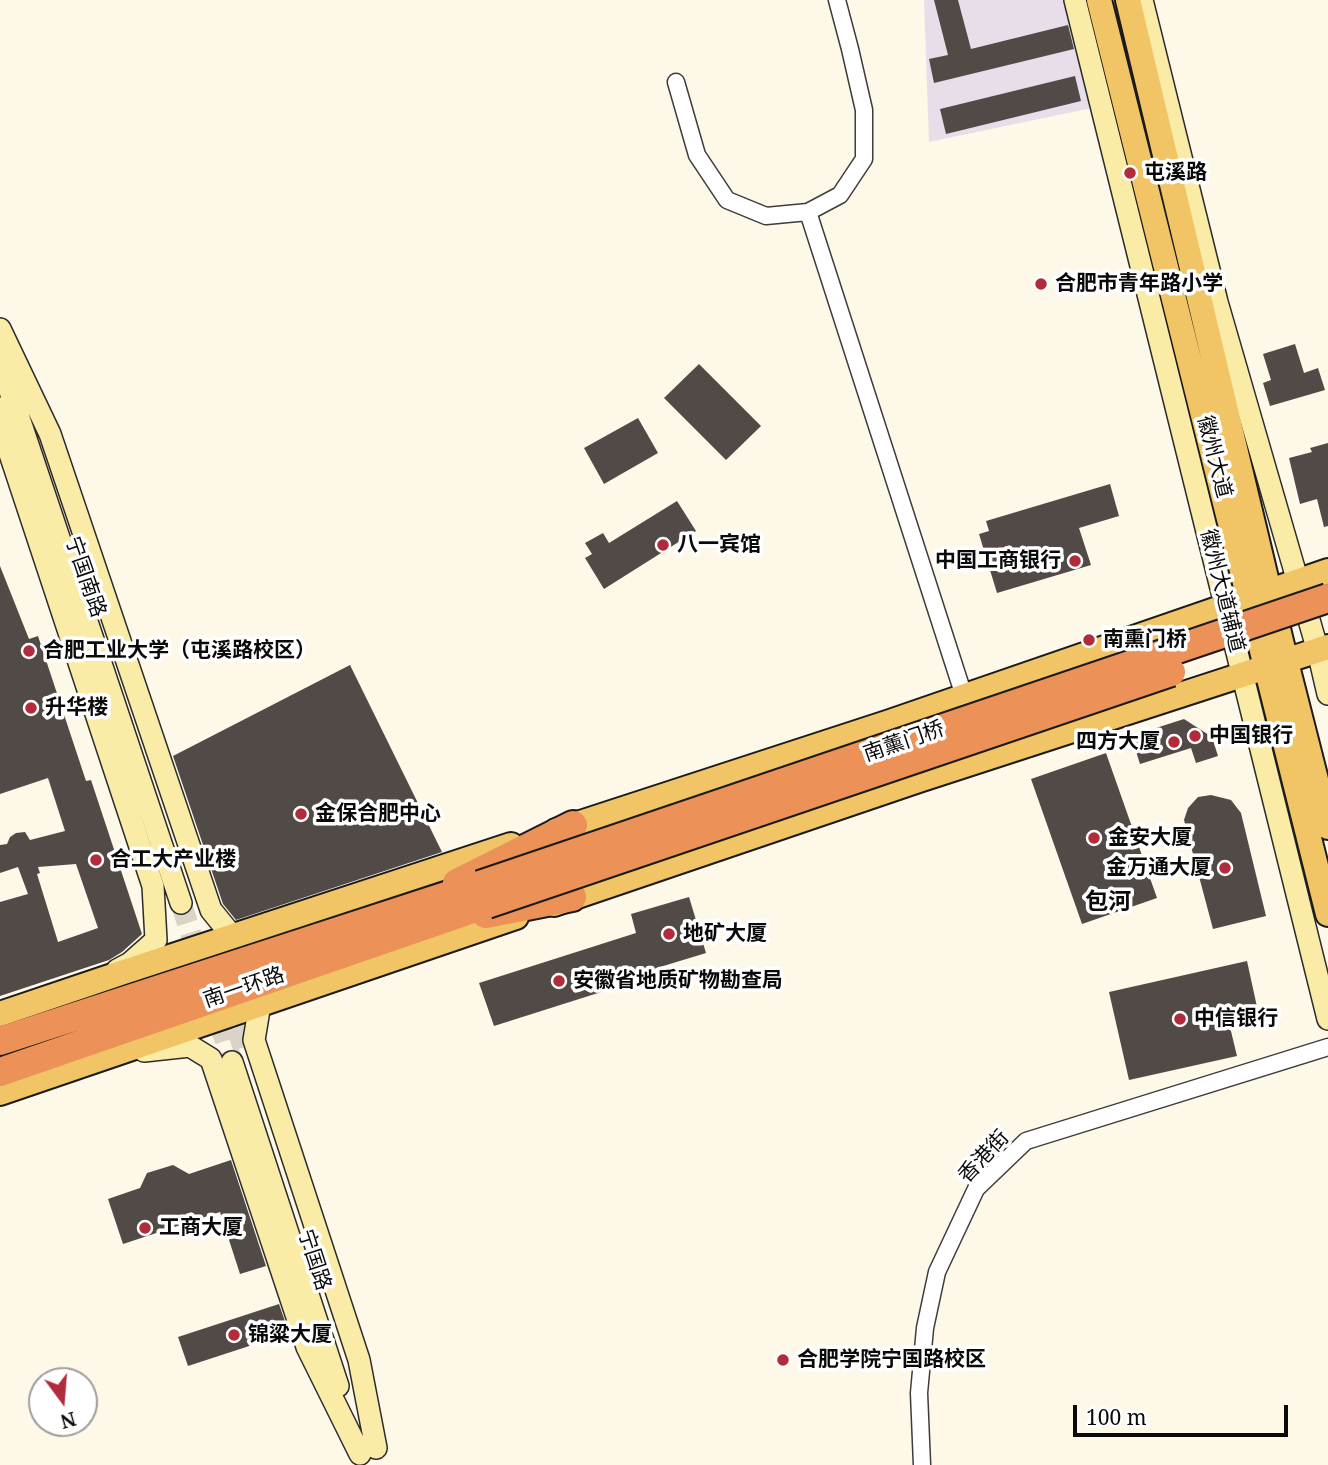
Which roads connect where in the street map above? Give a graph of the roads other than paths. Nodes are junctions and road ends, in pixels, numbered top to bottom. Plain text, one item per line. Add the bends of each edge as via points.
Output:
1 (837, 0) edge
2 (1075, 0) edge
3 (1099, 0) edge
4 (1128, 0) edge
5 (1142, 0) edge
6 (676, 82) dead end
7 (808, 212) junction
8 (0, 329) edge
9 (0, 361) edge
10 (0, 408) edge
11 (1328, 571) edge
12 (1297, 582) junction
13 (1248, 598) junction
14 (1328, 598) edge
15 (1328, 618) edge
16 (1323, 649) edge
17 (1265, 667) junction
18 (1328, 694) edge
19 (964, 696) junction
20 (573, 825) junction
21 (1328, 827) edge
22 (484, 895) junction
23 (572, 897) junction
24 (401, 911) junction
25 (1328, 914) edge
26 (425, 925) junction
27 (233, 937) junction
28 (92, 983) junction
29 (260, 1004) junction
30 (0, 1014) edge
31 (1328, 1019) edge
32 (0, 1041) edge
33 (1328, 1047) edge
34 (111, 1054) junction
35 (239, 1059) tunnel mouth
36 (12, 1068) edge
37 (0, 1093) edge
38 (371, 1458) edge
39 (922, 1465) edge

1 - 7 street via 864,110 864,159 840,195
2 - 13 main road, 徽州大道辅道
3 - 13 main road, 徽州大道
4 - 13 main road, 徽州大道
5 - 12 main road via 1217,302
6 - 7 street via 697,155 727,200 766,216
7 - 19 street
8 - 9 main road, 宁国南路 via 189,904
8 - 27 main road via 50,434 211,909
10 - 28 main road via 3,433 153,886 156,940 130,963
11 - 12 main road
12 - 13 main road
12 - 16 main road
13 - 17 main road, 徽州大道
13 - 17 main road, 徽州大道辅道
13 - 19 main road
14 - 22 highway, 南薰门桥, bridge
15 - 22 highway, 南薰门桥, bridge
16 - 17 main road
16 - 18 main road
17 - 21 main road, 徽州大道
17 - 23 main road
17 - 25 main road, 徽州大道
17 - 31 main road, 徽州大道辅道
19 - 20 main road
20 - 24 highway
20 - 27 main road
22 - 24 highway, 南一环路
22 - 26 highway, 南一环路
23 - 26 highway
23 - 29 main road
24 - 32 highway, 南一环路
26 - 36 highway, 南一环路
27 - 28 main road
28 - 30 main road
29 - 34 main road
29 - 38 main road via 254,1040 359,1360
33 - 39 street, 香港街 via 1026,1141 976,1189 937,1272 925,1328 919,1393
34 - 36 main road
34 - 37 main road
34 - 38 main road via 190,1045 211,1059 307,1347
35 - 38 main road, 宁国路

